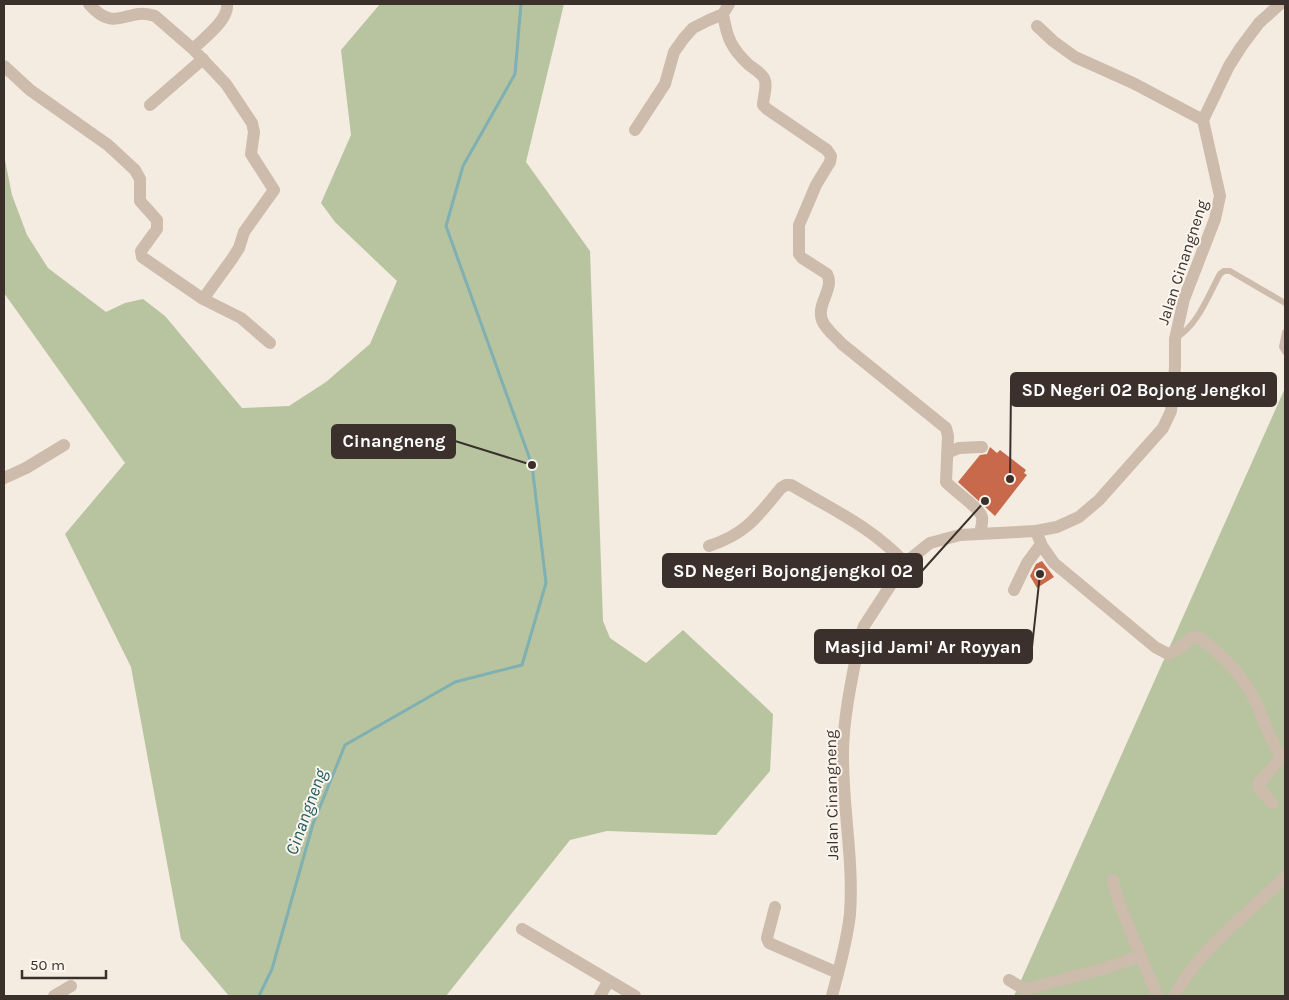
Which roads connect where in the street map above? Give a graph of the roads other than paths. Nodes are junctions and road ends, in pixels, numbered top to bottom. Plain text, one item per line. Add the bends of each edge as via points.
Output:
1 (89, 4) edge
2 (227, 4) edge
3 (1280, 4) edge
4 (726, 9) edge
5 (1037, 26) dead end
6 (192, 49) junction
7 (203, 59) junction
8 (4, 66) edge
9 (150, 105) dead end
10 (1203, 120) junction
11 (635, 130) dead end
12 (203, 299) junction
13 (1285, 303) edge
14 (1285, 332) edge
15 (1175, 339) junction
16 (270, 343) dead end
17 (1285, 352) edge
18 (64, 445) dead end
19 (982, 447) dead end
20 (947, 452) junction
21 (4, 478) edge
22 (1036, 531) junction
23 (980, 533) junction
24 (1041, 544) junction
25 (709, 546) dead end
26 (905, 563) junction
27 (1014, 590) dead end
28 (1283, 762) edge
29 (1272, 803) dead end
30 (1285, 877) edge
31 (1113, 880) dead end
32 (775, 907) dead end
33 (522, 929) dead end
34 (1140, 956) junction
35 (838, 973) junction
36 (1009, 980) dead end
37 (608, 982) junction
38 (71, 986) dead end
39 (54, 996) edge
40 (600, 996) edge
41 (635, 996) edge
42 (832, 996) edge
43 (1157, 996) edge
44 (1174, 996) edge

1 - 6 street via 101,16 115,20 138,14 155,16
2 - 6 street via 224,18
3 - 10 street via 1259,23 1241,47
4 - 11 street via 693,28 684,38 674,52 665,84
4 - 20 street via 726,33 731,46 764,78 763,105 831,156 799,225 798,240 802,258 829,278 821,310 822,320 842,344 946,428
5 - 10 street via 1075,57
6 - 7 street
7 - 9 street
7 - 12 street via 226,84 252,123 251,154 274,190
8 - 12 street via 30,90 108,145 135,170 140,179 140,201 157,220 157,229 141,251 142,257
10 - 15 street, Jalan Cinangneng via 1220,196 1215,219 1184,299
12 - 16 street via 241,318
13 - 15 lane via 1230,271 1224,271 1192,324
14 - 17 lane via 1282,347
15 - 22 street, Jalan Cinangneng via 1171,412 1163,428 1089,509 1057,527
18 - 21 street
19 - 20 street
20 - 23 street via 946,482 980,512
22 - 23 street, Jalan Cinangneng
22 - 24 street
23 - 26 street, Jalan Cinangneng via 930,543
24 - 27 street
24 - 28 street via 1054,563 1155,647 1168,654 1196,637 1224,659 1251,693
25 - 26 street via 748,526 781,488 792,485 874,533
26 - 35 street, Jalan Cinangneng via 871,614 860,637 848,705 843,750 850,914
28 - 29 street via 1258,784
30 - 44 street via 1216,941 1182,980
31 - 34 street
32 - 35 street via 766,938 768,943
33 - 37 street
34 - 36 street via 1032,988 1021,988
34 - 43 street
35 - 42 street, Jalan Cinangneng
37 - 40 street
37 - 41 street
38 - 39 street

